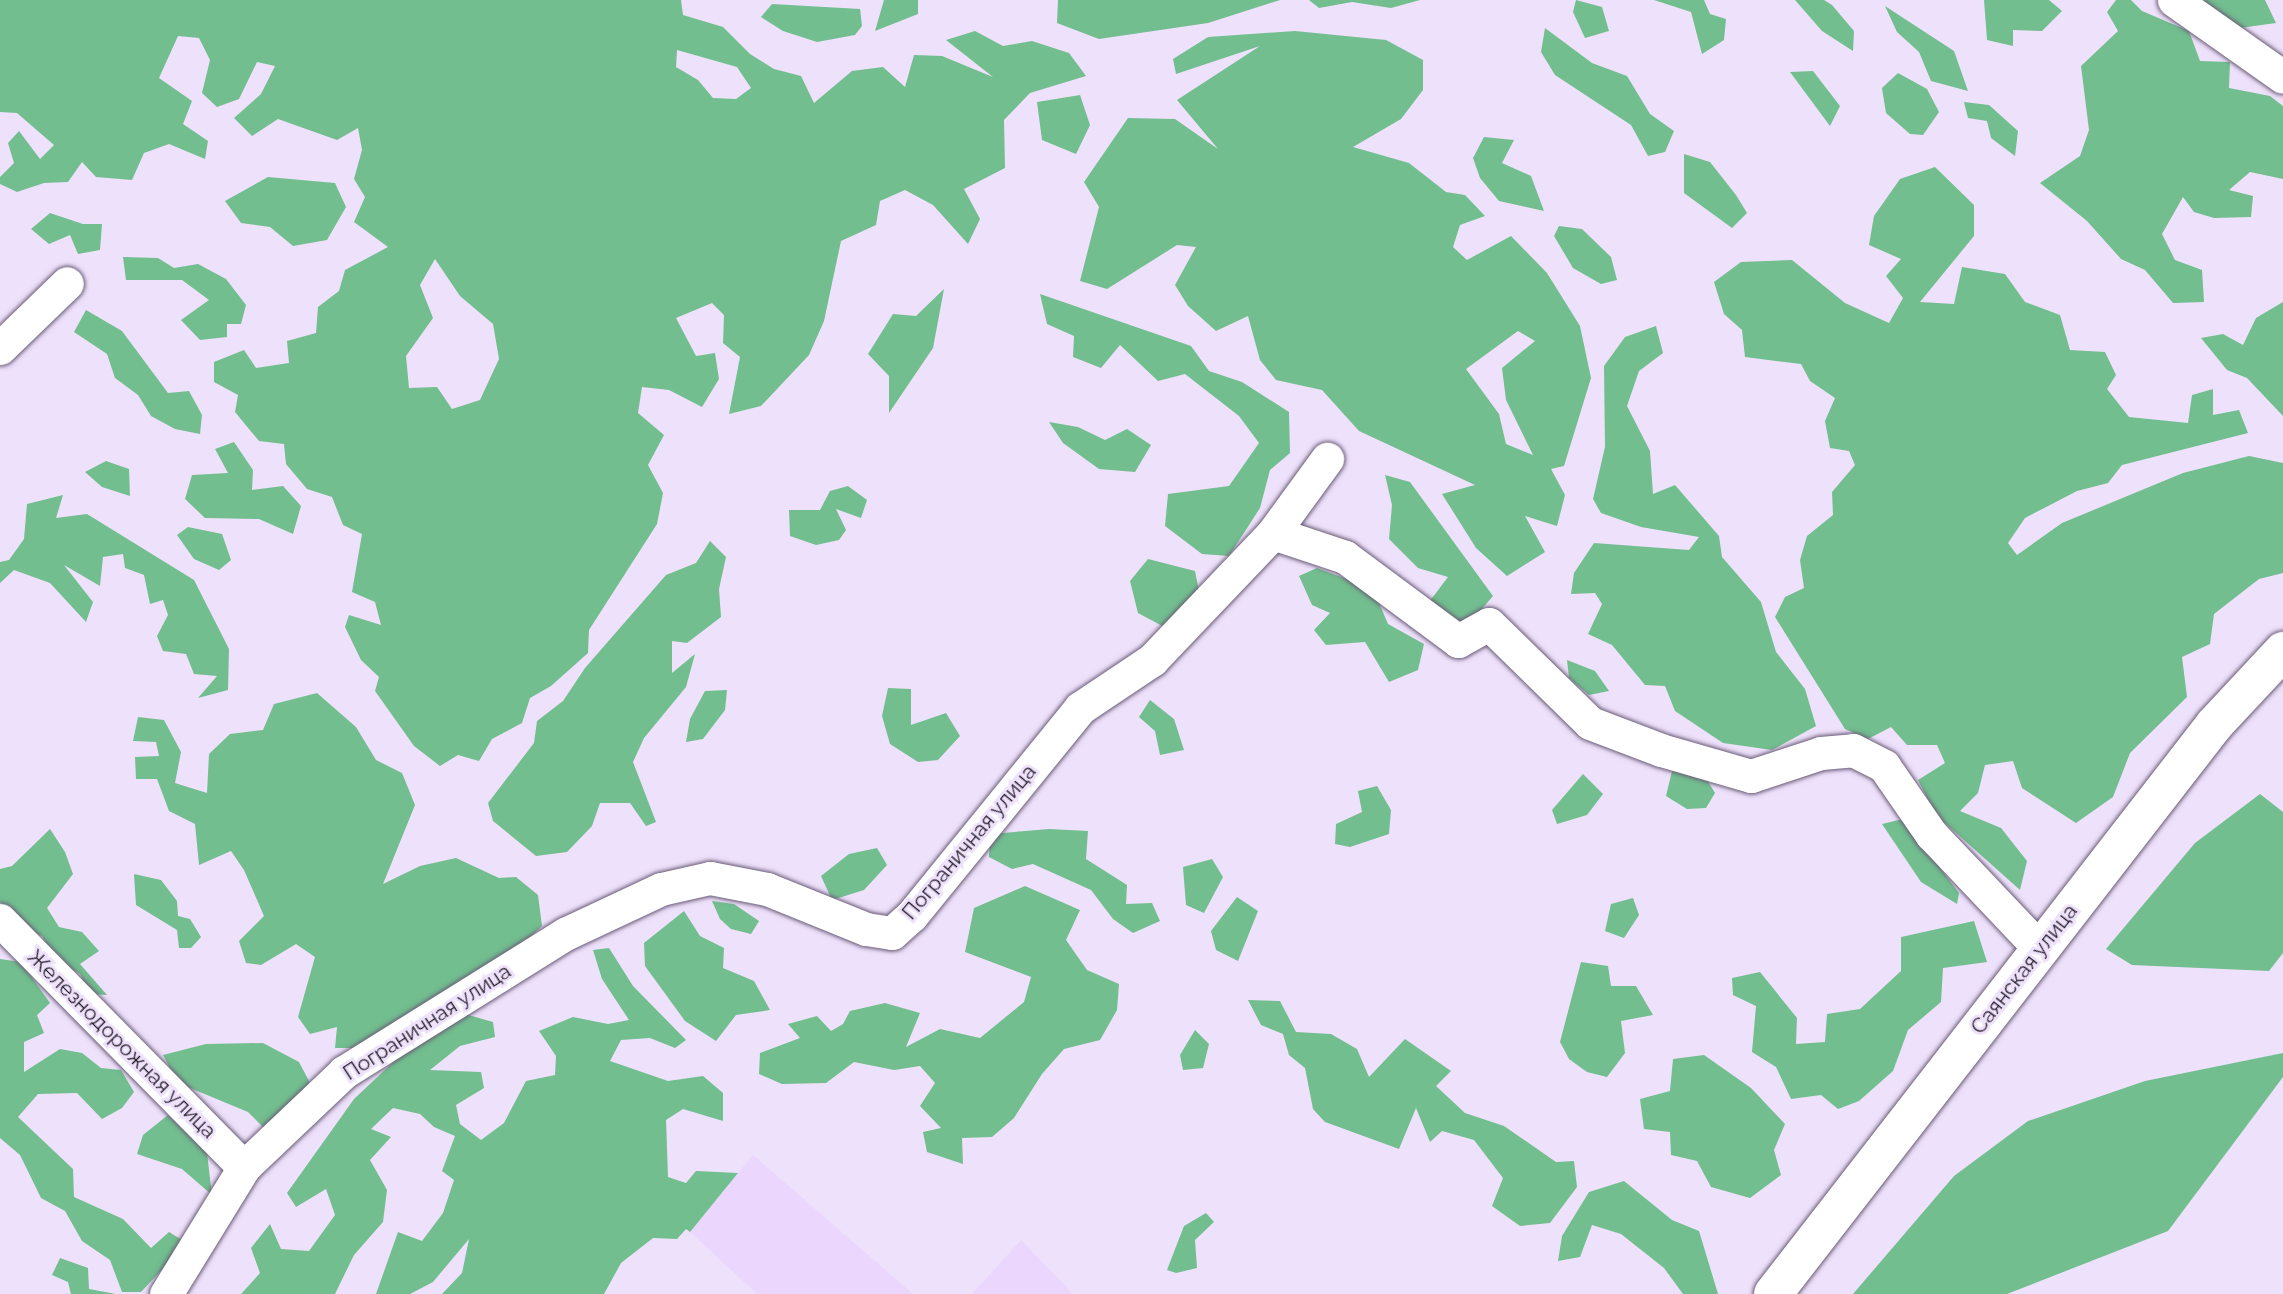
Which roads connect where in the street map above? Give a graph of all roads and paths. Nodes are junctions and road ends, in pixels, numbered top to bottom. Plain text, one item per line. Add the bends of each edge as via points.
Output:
1 (2174, 0) edge
2 (2283, 77) edge
3 (67, 283) dead end
4 (0, 348) edge
5 (1327, 459) dead end
6 (1273, 533) junction
7 (2283, 651) edge
8 (0, 920) edge
9 (2040, 949) junction
10 (244, 1167) junction
11 (166, 1294) edge
12 (1773, 1294) edge

1 - 2 street
3 - 4 street
5 - 6 street, Пограничная улица
6 - 9 street via 1345,557 1458,641 1489,624 1590,723 1751,776 1821,753 1853,750 1884,766 1931,834
6 - 10 street, Пограничная улица via 1152,660 1080,708 912,915 892,933 866,929 767,889 721,880 710,878 661,889 565,934 344,1072
7 - 9 street, Саянская улица via 2215,724
8 - 10 street, Железнодорожная улица
9 - 12 street, Саянская улица
10 - 11 street

